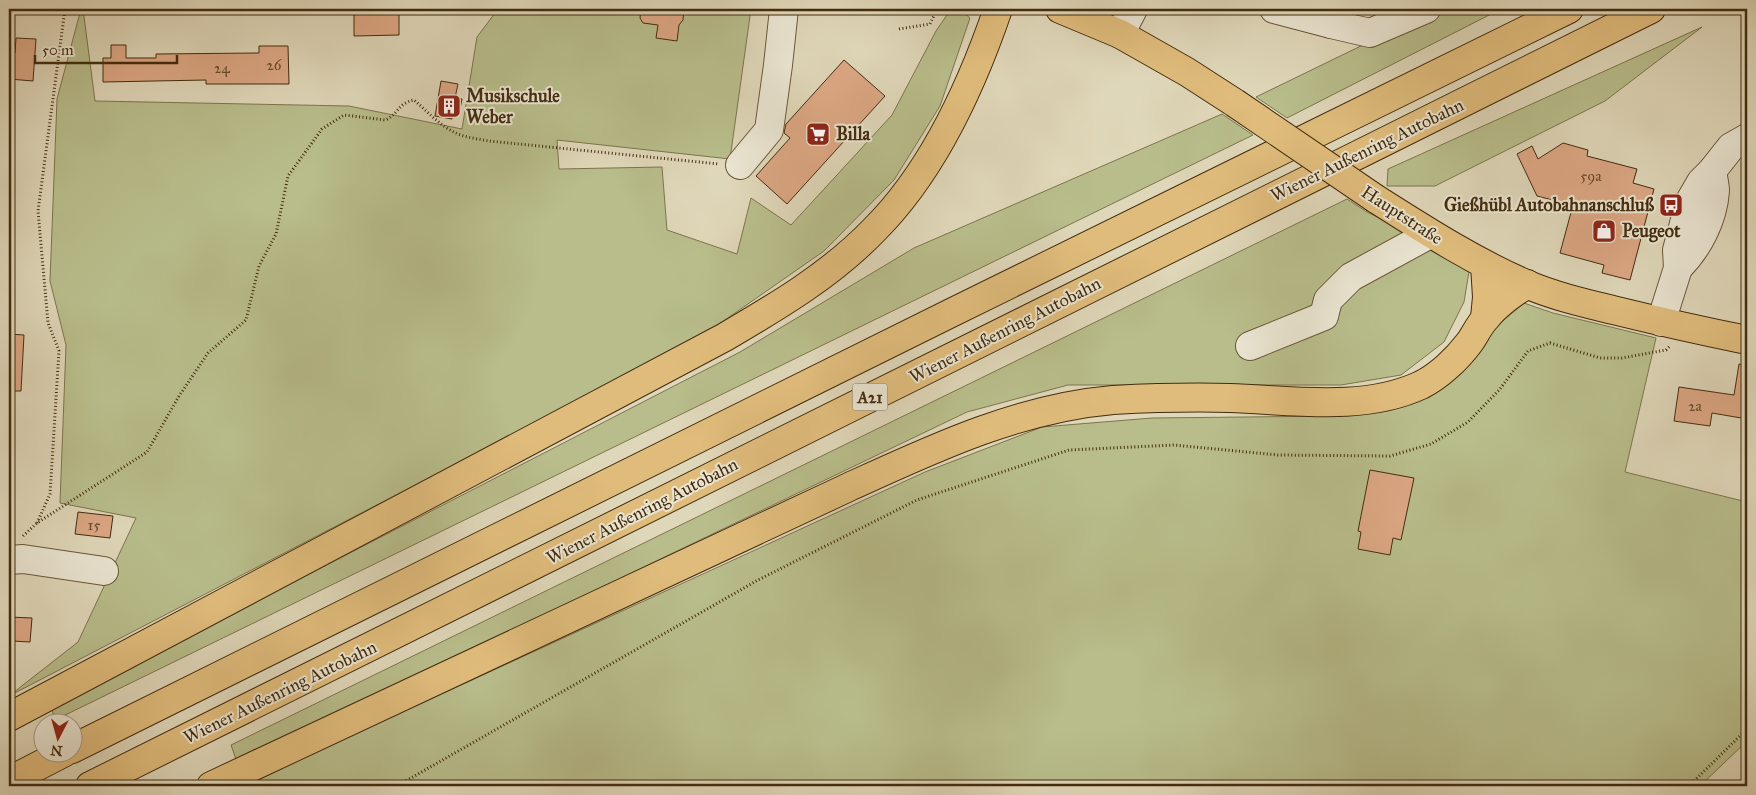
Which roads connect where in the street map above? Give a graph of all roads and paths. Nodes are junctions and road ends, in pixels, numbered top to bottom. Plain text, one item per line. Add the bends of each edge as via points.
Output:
1 (66, 9) edge
2 (784, 9) edge
3 (937, 9) edge
4 (998, 9) edge
5 (1060, 9) edge
6 (1133, 9) edge
7 (1274, 9) edge
8 (1426, 9) edge
9 (1569, 9) edge
10 (1651, 9) edge
11 (1326, 16) edge
12 (899, 29) dead end
13 (1120, 34) junction
14 (1747, 138) edge
15 (740, 165) joint
16 (1430, 234) junction
17 (1485, 265) junction
18 (1527, 284) junction
19 (1485, 318) junction
20 (1670, 324) junction
21 (1747, 340) edge
22 (1250, 346) dead end
23 (9, 560) edge
24 (104, 571) dead end
25 (9, 717) edge
26 (1747, 729) edge
27 (82, 744) edge
28 (46, 762) edge
29 (9, 780) edge
30 (90, 786) edge
31 (211, 786) edge
32 (397, 786) edge
33 (1689, 786) edge

1 - 15 path via 38,211 48,323 58,352 50,494 37,523 147,452 208,353 246,320 259,266 276,234 288,176 322,129 344,115 385,120 400,106 414,100 456,133 470,138
2 - 15 street via 769,130
3 - 12 path via 930,24
4 - 25 main road via 986,43 932,157 903,198 875,230 796,294 725,337
5 - 13 main road, Hauptstraße
6 - 13 street
7 - 11 street
8 - 11 street via 1370,33
9 - 27 main road, Wiener Außenring Autobahn / A21
10 - 30 main road, Wiener Außenring Autobahn / A21
13 - 16 main road, Hauptstraße, bridge via 1187,72
14 - 20 street via 1731,148 1712,171 1715,190 1704,231 1692,255 1678,268
16 - 17 main road, Hauptstraße
16 - 22 street via 1351,278 1328,300 1324,316
17 - 18 main road, Hauptstraße
17 - 19 main road
18 - 19 main road
18 - 20 main road, Hauptstraße via 1561,297
19 - 31 main road via 1469,344 1442,372 1400,393 1329,401 1230,398 1113,400 1042,411 1000,423 849,486
20 - 21 main road, Hauptstraße
20 - 32 path via 1675,341 1666,350 1622,358 1600,358 1550,343 1528,351 1468,422 1431,444 1390,456 1278,455 1174,445 1069,450 917,500 758,580
23 - 24 street via 23,559
26 - 33 path
28 - 29 main road

